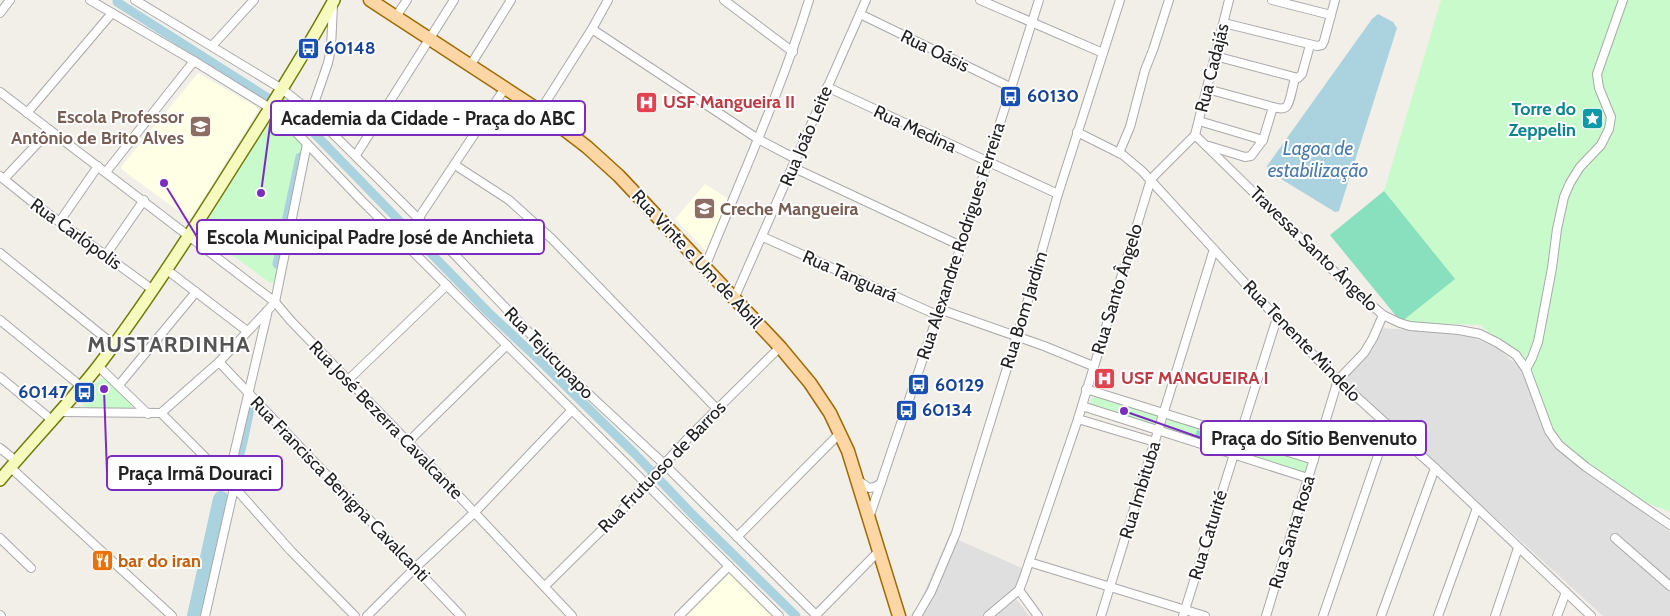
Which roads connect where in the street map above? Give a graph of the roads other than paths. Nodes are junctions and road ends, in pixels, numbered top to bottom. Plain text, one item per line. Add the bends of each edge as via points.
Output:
1 (10, 0) edge
2 (90, 0) edge
3 (135, 0) edge
4 (254, 0) edge
5 (370, 0) edge
6 (407, 0) edge
7 (454, 0) edge
8 (511, 0) edge
9 (608, 0) edge
10 (724, 0) edge
11 (809, 0) edge
12 (866, 0) edge
13 (980, 0) edge
14 (1039, 0) edge
15 (1120, 0) edge
16 (1169, 0) edge
17 (1229, 0) edge
18 (1272, 0) edge
19 (1335, 0) edge
20 (1623, 0) edge
21 (334, 1) edge
22 (735, 3) edge
23 (0, 13) edge
24 (112, 13) junction
25 (860, 14) junction
26 (1331, 15) junction
27 (395, 18) junction
28 (1032, 23) junction
29 (1224, 23) junction
30 (592, 29) junction
31 (428, 39) junction
32 (1310, 45) junction
33 (212, 46) junction
34 (793, 52) junction
35 (1103, 53) junction
36 (1215, 56) junction
37 (194, 61) junction
38 (470, 66) junction
39 (1298, 78) junction
40 (827, 87) junction
41 (505, 88) junction
42 (1010, 88) junction
43 (1207, 89) junction
44 (281, 90) junction
45 (0, 92) edge
46 (271, 107) junction
47 (1273, 107) junction
48 (540, 111) junction
49 (311, 112) junction
50 (27, 113) junction
51 (1199, 120) junction
52 (50, 130) junction
53 (1077, 132) junction
54 (1195, 135) junction
55 (758, 139) junction
56 (1262, 140) junction
57 (307, 144) junction
58 (1207, 146) junction
59 (1119, 153) junction
60 (356, 155) junction
61 (986, 162) junction
62 (794, 163) junction
63 (454, 165) junction
64 (98, 166) junction
65 (106, 172) junction
66 (2, 178) edge
67 (1151, 179) junction
68 (1058, 194) junction
69 (144, 200) junction
70 (418, 219) junction
71 (60, 221) junction
72 (190, 236) junction
73 (763, 237) junction
74 (961, 246) junction
75 (1214, 249) junction
76 (0, 253) edge
77 (105, 256) junction
78 (705, 267) junction
79 (167, 270) junction
80 (447, 285) junction
81 (153, 290) junction
82 (196, 292) junction
83 (734, 299) junction
84 (275, 302) junction
85 (268, 310) junction
86 (938, 312) junction
87 (1383, 315) junction
88 (1277, 318) junction
89 (0, 320) edge
90 (247, 331) junction
91 (1017, 337) junction
92 (114, 344) junction
93 (507, 345) junction
94 (780, 348) junction
95 (219, 362) junction
96 (98, 366) junction
97 (1094, 366) junction
98 (1526, 369) junction
99 (0, 377) edge
100 (348, 380) junction
101 (1338, 380) junction
102 (82, 386) junction
103 (118, 386) junction
104 (1086, 389) junction
105 (249, 393) junction
106 (1082, 406) junction
107 (572, 410) junction
108 (717, 410) junction
109 (61, 412) junction
110 (161, 413) junction
111 (1164, 413) junction
112 (148, 414) junction
113 (1078, 418) junction
114 (53, 421) junction
115 (1388, 426) junction
116 (1158, 430) junction
117 (840, 433) junction
118 (1238, 437) junction
119 (408, 442) junction
120 (1155, 442) junction
121 (0, 448) edge
122 (1234, 454) junction
123 (1314, 460) junction
124 (13, 464) junction
125 (662, 466) junction
126 (1435, 468) junction
127 (1308, 478) junction
128 (0, 480) edge
129 (228, 480) junction
130 (859, 481) junction
131 (882, 481) junction
132 (648, 482) junction
133 (234, 488) junction
134 (1477, 508) junction
135 (474, 512) junction
136 (869, 519) junction
137 (1670, 525) edge
138 (737, 537) junction
139 (0, 538) edge
140 (1615, 538) dead end
141 (1518, 548) junction
142 (879, 552) junction
143 (1029, 562) junction
144 (729, 566) junction
145 (416, 567) junction
146 (31, 568) dead end
147 (545, 586) junction
148 (1670, 586) edge
149 (1110, 587) junction
150 (1019, 590) junction
151 (1566, 592) junction
152 (1184, 613) edge
153 (172, 616) edge
154 (205, 616) edge
155 (355, 616) edge
156 (367, 616) edge
157 (461, 616) edge
158 (572, 616) edge
159 (679, 616) edge
160 (780, 616) edge
161 (817, 616) edge
162 (899, 616) edge
163 (917, 616) edge
164 (988, 616) edge
165 (1038, 616) edge
166 (1101, 616) edge
167 (1205, 616) edge
168 (1266, 616) edge
169 (1323, 616) edge
170 (1381, 616) edge
171 (1438, 616) edge
172 (1495, 616) edge
173 (1557, 616) edge
174 (1591, 616) edge

1 - 23 street
2 - 24 street, Rua Tejucupapo
3 - 33 street, Rua Tejucupapo
4 - 33 street
5 - 27 main road, Rua Vinte e Um de Abril
6 - 27 street
7 - 31 street
8 - 38 street
9 - 30 street
10 - 22 street
11 - 34 street
12 - 25 street, Rua João Leite
13 - 28 street
14 - 28 street, Rua Alexandre Rodrigues Ferreira
15 - 35 street, Rua Bom Jardim
16 - 59 street
17 - 29 street, Rua Cadajás
18 - 26 street
19 - 26 street
20 - 98 street via 1597,74 1598,88 1610,117 1609,129 1601,145 1580,167 1564,197 1538,342
21 - 44 main road
21 - 49 street via 328,63
22 - 34 street
24 - 37 street, Rua Tejucupapo
24 - 50 street
25 - 40 street, Rua João Leite
25 - 42 street, Rua Oásis
26 - 32 street via 1323,43
27 - 31 main road, Rua Vinte e Um de Abril
28 - 35 street
28 - 42 street, Rua Alexandre Rodrigues Ferreira
29 - 32 street
29 - 36 street, Rua Cadajás
30 - 48 street
30 - 55 street
31 - 38 main road, Rua Vinte e Um de Abril
31 - 60 street
32 - 39 street
33 - 44 street, Rua Tejucupapo
34 - 55 street
35 - 53 street, Rua Bom Jardim
36 - 39 street
36 - 43 street, Rua Cadajás
37 - 46 street, Rua Tejucupapo
37 - 65 street
38 - 41 main road, Rua Vinte e Um de Abril
39 - 47 street via 1287,106
40 - 61 street, Rua Medina
40 - 62 street, Rua João Leite
41 - 48 main road, Rua Vinte e Um de Abril
41 - 63 street
42 - 61 street, Rua Alexandre Rodrigues Ferreira
43 - 47 street
43 - 51 street, Rua Cadajás
44 - 46 main road
44 - 49 street, Rua Tejucupapo
45 - 50 street, Rua José Bezerra Cavalcante
46 - 57 street, Rua Tejucupapo
46 - 72 main road
47 - 56 street
48 - 78 main road, Rua Vinte e Um de Abril via 605,163
49 - 60 street, Rua Tejucupapo
50 - 52 street, Rua José Bezerra Cavalcante
51 - 54 street, Rua Cadajás
51 - 56 street
52 - 64 street, Rua José Bezerra Cavalcante
52 - 66 street
53 - 59 street, Rua Tenente Mindelo
53 - 68 street, Rua Bom Jardim
54 - 58 street, Travessa Santo Ângelo
54 - 67 street, Rua Santo Ângelo
55 - 62 street
55 - 78 street
56 - 58 street via 1248,157
57 - 80 street, Rua Tejucupapo
57 - 84 street
58 - 87 street, Travessa Santo Ângelo via 1346,283
59 - 67 street, Rua Tenente Mindelo
60 - 70 street, Rua Tejucupapo
61 - 68 street, Rua Medina
61 - 74 street, Rua Alexandre Rodrigues Ferreira
62 - 73 street, Rua João Leite
62 - 74 street
63 - 70 street
63 - 108 street via 509,200 552,238
64 - 65 street, Rua José Bezerra Cavalcante
64 - 71 street
65 - 69 street, Rua José Bezerra Cavalcante
66 - 71 street, Rua Carlópolis
67 - 75 street, Rua Tenente Mindelo
67 - 97 street, Rua Santo Ângelo
68 - 91 street, Rua Bom Jardim
69 - 72 street, Rua José Bezerra Cavalcante
69 - 77 street
70 - 125 street, Rua Tejucupapo
71 - 77 street, Rua Carlópolis
72 - 79 main road
72 - 84 street, Rua José Bezerra Cavalcante
73 - 83 street, Rua João Leite
73 - 86 street, Rua Tanguará
74 - 86 street, Rua Alexandre Rodrigues Ferreira
75 - 88 street, Rua Tenente Mindelo
75 - 111 street, Rua Imbituba
76 - 92 street
77 - 81 street, Rua Carlópolis
78 - 83 main road, Rua Vinte e Um de Abril
79 - 81 main road
79 - 82 street
80 - 93 street, Rua Tejucupapo
80 - 100 street
81 - 92 main road
82 - 90 street
82 - 103 street
83 - 94 main road, Rua Vinte e Um de Abril
84 - 85 street
84 - 100 street, Rua José Bezerra Cavalcante
85 - 90 street
85 - 105 street
86 - 91 street, Rua Tanguará
86 - 131 street, Rua Alexandre Rodrigues Ferreira
87 - 98 street, Travessa Santo Ângelo via 1410,326 1480,334 1509,350
87 - 101 street, Rua Santa Rosa via 1364,353
88 - 101 street, Rua Tenente Mindelo
88 - 118 street
89 - 102 street
90 - 95 street
91 - 97 street, Rua Tanguará
91 - 163 street, Rua Bom Jardim via 956,533
92 - 96 main road
93 - 107 street, Rua Tejucupapo
93 - 119 street
94 - 108 street, Rua Frutuoso de Barros
94 - 117 main road, Rua Vinte e Um de Abril via 810,383
95 - 105 street, Rua Francisca Benigna Cavalcanti
95 - 110 street
96 - 102 main road
96 - 103 street
97 - 104 street, Rua Santo Ângelo
98 - 137 street, Travessa Santo Ângelo via 1549,431 1565,451
99 - 114 street
100 - 119 street, Rua José Bezerra Cavalcante
101 - 115 street, Rua Tenente Mindelo
101 - 123 street, Rua Santa Rosa
102 - 109 main road
103 - 112 street
104 - 106 street, Rua Santo Ângelo
104 - 111 street
105 - 129 street
105 - 145 street, Rua Francisca Benigna Cavalcanti
106 - 113 street, Rua Santo Ângelo
106 - 116 street
107 - 132 street, Rua Tejucupapo
107 - 135 street
108 - 125 street, Rua Frutuoso de Barros
109 - 112 street
109 - 114 main road
110 - 112 street
110 - 129 street
111 - 116 street, Rua Imbituba
111 - 118 street
113 - 120 street
113 - 143 street, Rua Santo Ângelo
114 - 124 main road
115 - 126 street, Rua Tenente Mindelo
115 - 169 street
116 - 120 street, Rua Imbituba
116 - 122 street
117 - 130 main road, Rua Vinte e Um de Abril
117 - 138 street
118 - 122 street, Rua Caturité
118 - 123 street
119 - 135 street, Rua José Bezerra Cavalcante
120 - 149 street, Rua Imbituba
121 - 124 street
122 - 127 street
122 - 152 street, Rua Caturité
123 - 127 street, Rua Santa Rosa
124 - 128 main road
124 - 153 street
125 - 132 street, Rua Frutuoso de Barros
125 - 138 street, Rua Tejucupapo
126 - 134 street, Rua Tenente Mindelo
126 - 170 street
127 - 168 street, Rua Santa Rosa
129 - 133 street
130 - 131 street via 869,488
130 - 136 main road, Rua Vinte e Um de Abril
131 - 136 street, Rua Alexandre Rodrigues Ferreira
132 - 144 street, Rua Tejucupapo
132 - 147 street, Rua Frutuoso de Barros
133 - 154 street
133 - 155 street
134 - 141 street, Rua Tenente Mindelo
134 - 171 street
135 - 145 street
135 - 147 street, Rua José Bezerra Cavalcante
136 - 142 main road, Rua Vinte e Um de Abril
138 - 161 street, Rua Tejucupapo
139 - 146 street
140 - 148 street
141 - 151 street, Rua Tenente Mindelo
141 - 172 street
142 - 161 street
142 - 162 main road, Rua Vinte e Um de Abril
143 - 149 street
143 - 150 street, Rua Santo Ângelo
144 - 159 street
144 - 160 street, Rua Tejucupapo
145 - 156 street
145 - 157 street, Rua Francisca Benigna Cavalcanti
147 - 158 street, Rua José Bezerra Cavalcante
149 - 152 street
149 - 166 street, Rua Imbituba
150 - 164 street
150 - 165 street
151 - 173 street
151 - 174 street, Rua Tenente Mindelo
152 - 167 street

